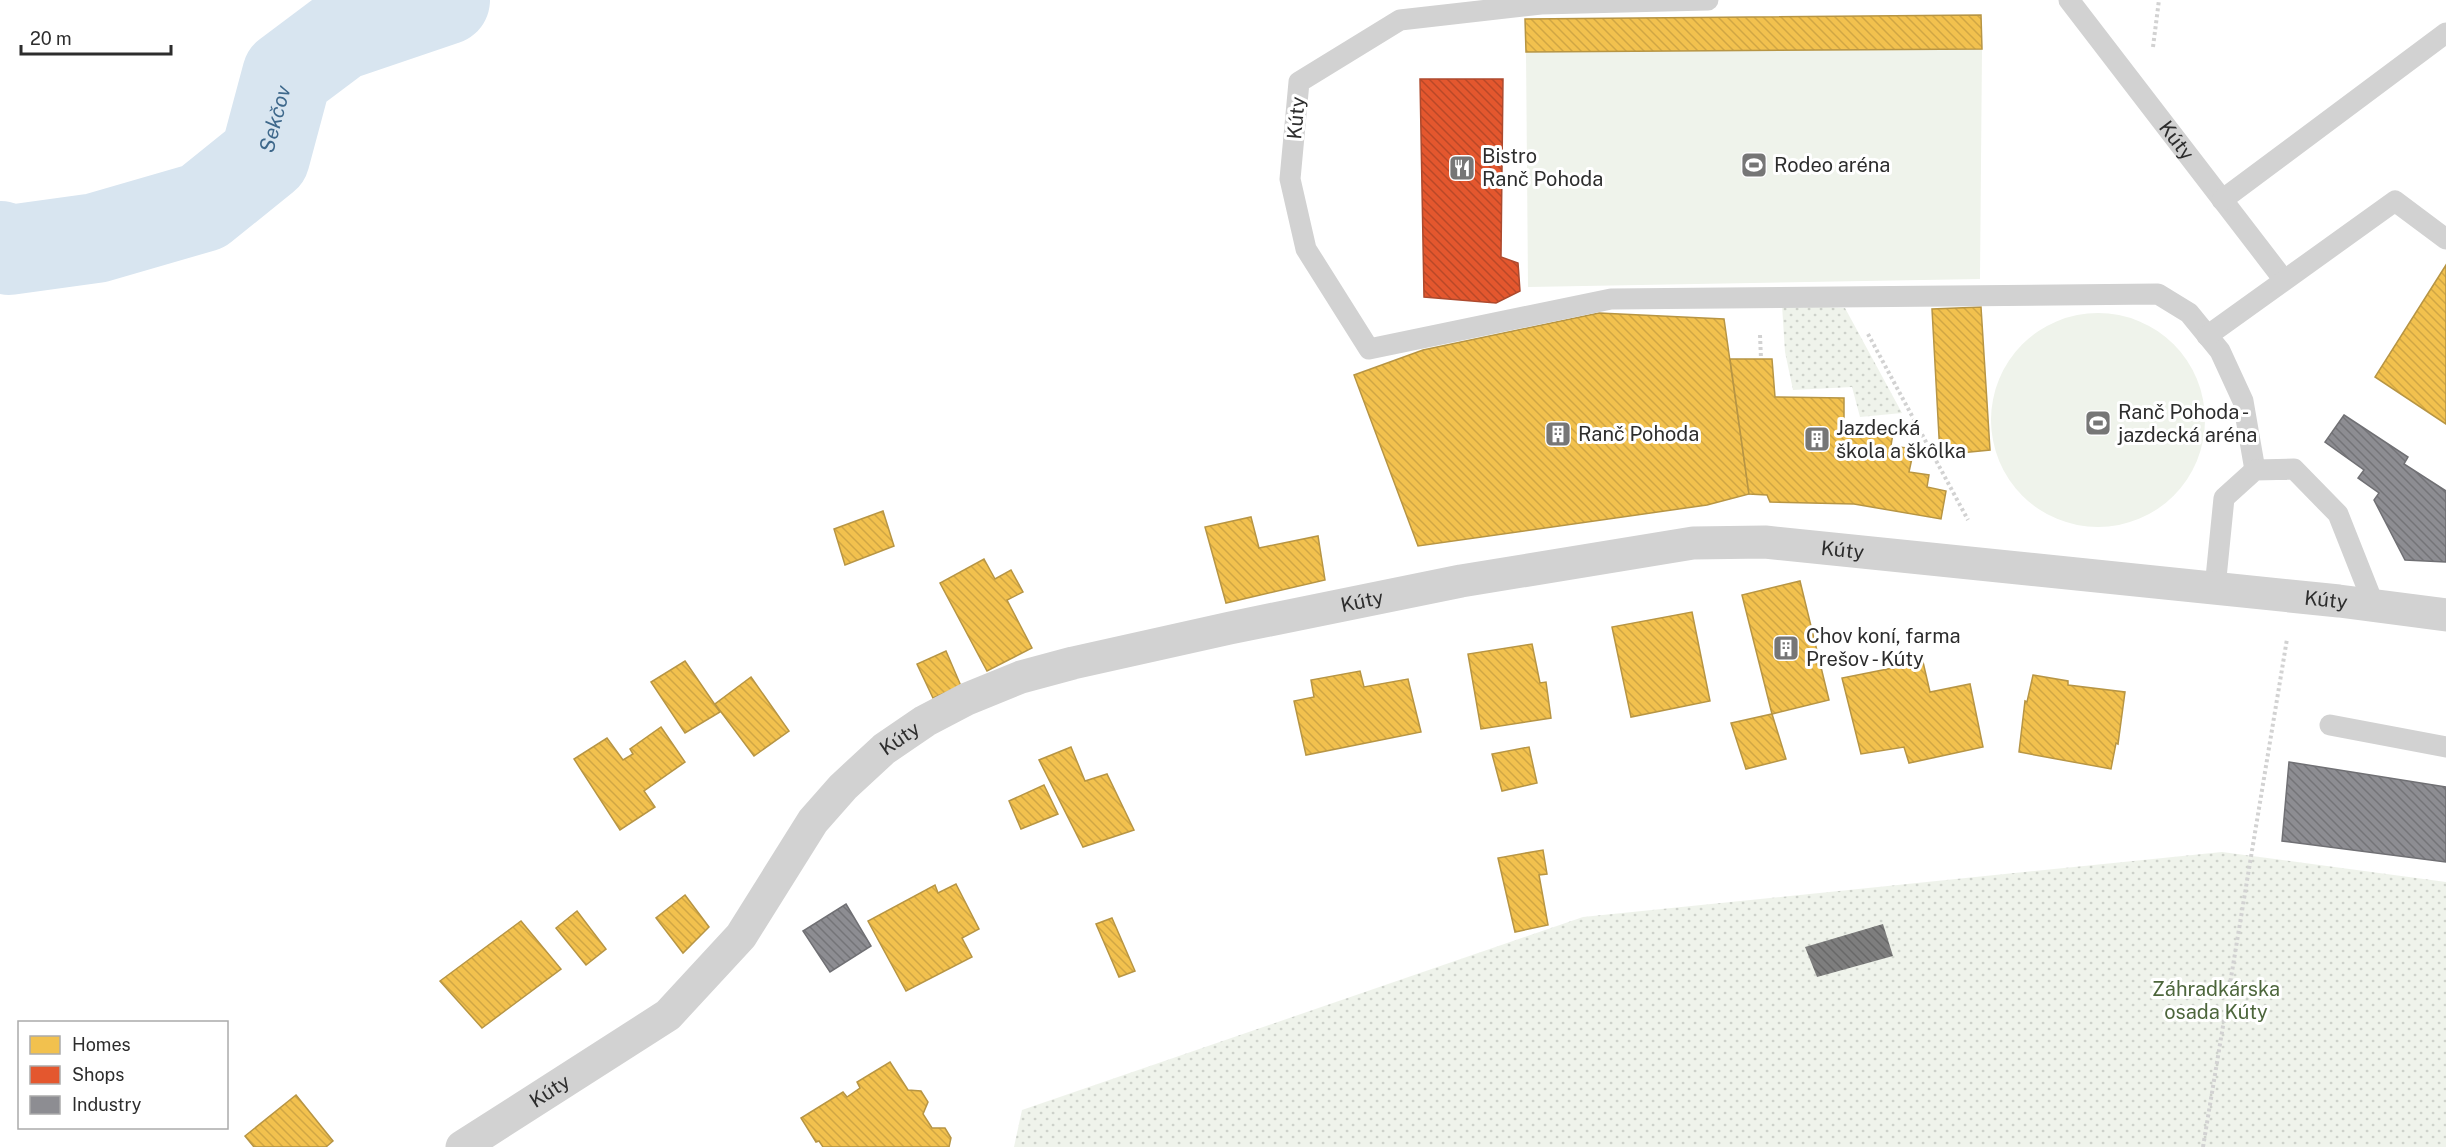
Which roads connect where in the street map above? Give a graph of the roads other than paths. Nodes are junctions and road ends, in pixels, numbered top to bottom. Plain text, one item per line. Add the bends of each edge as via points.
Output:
1 (1708, 0) edge
2 (2069, 0) edge
3 (2446, 33) edge
4 (2222, 200) junction
5 (2446, 239) edge
6 (2284, 280) junction
7 (2207, 336) junction
8 (2255, 470) junction
9 (2215, 588) junction
10 (2374, 605) junction
11 (2446, 615) edge
12 (2330, 725) dead end
13 (2446, 747) edge
14 (462, 1147) edge

1 - 7 lane, Kúty via 1541,4 1400,20 1299,82 1290,179 1306,249 1369,349 1611,299 2158,294 2189,314
2 - 4 lane, Kúty
3 - 4 lane
4 - 6 lane, Kúty
5 - 6 lane via 2395,201
6 - 7 lane
7 - 8 lane, Kúty via 2220,351 2243,402
8 - 9 lane via 2224,498
8 - 10 lane via 2294,469 2338,514
9 - 10 street, Kúty
9 - 14 street, Kúty via 1766,542 1693,543 1415,591 1230,628 1021,677 967,699 884,749 813,821 741,936 669,1016
10 - 11 street, Kúty
12 - 13 lane

